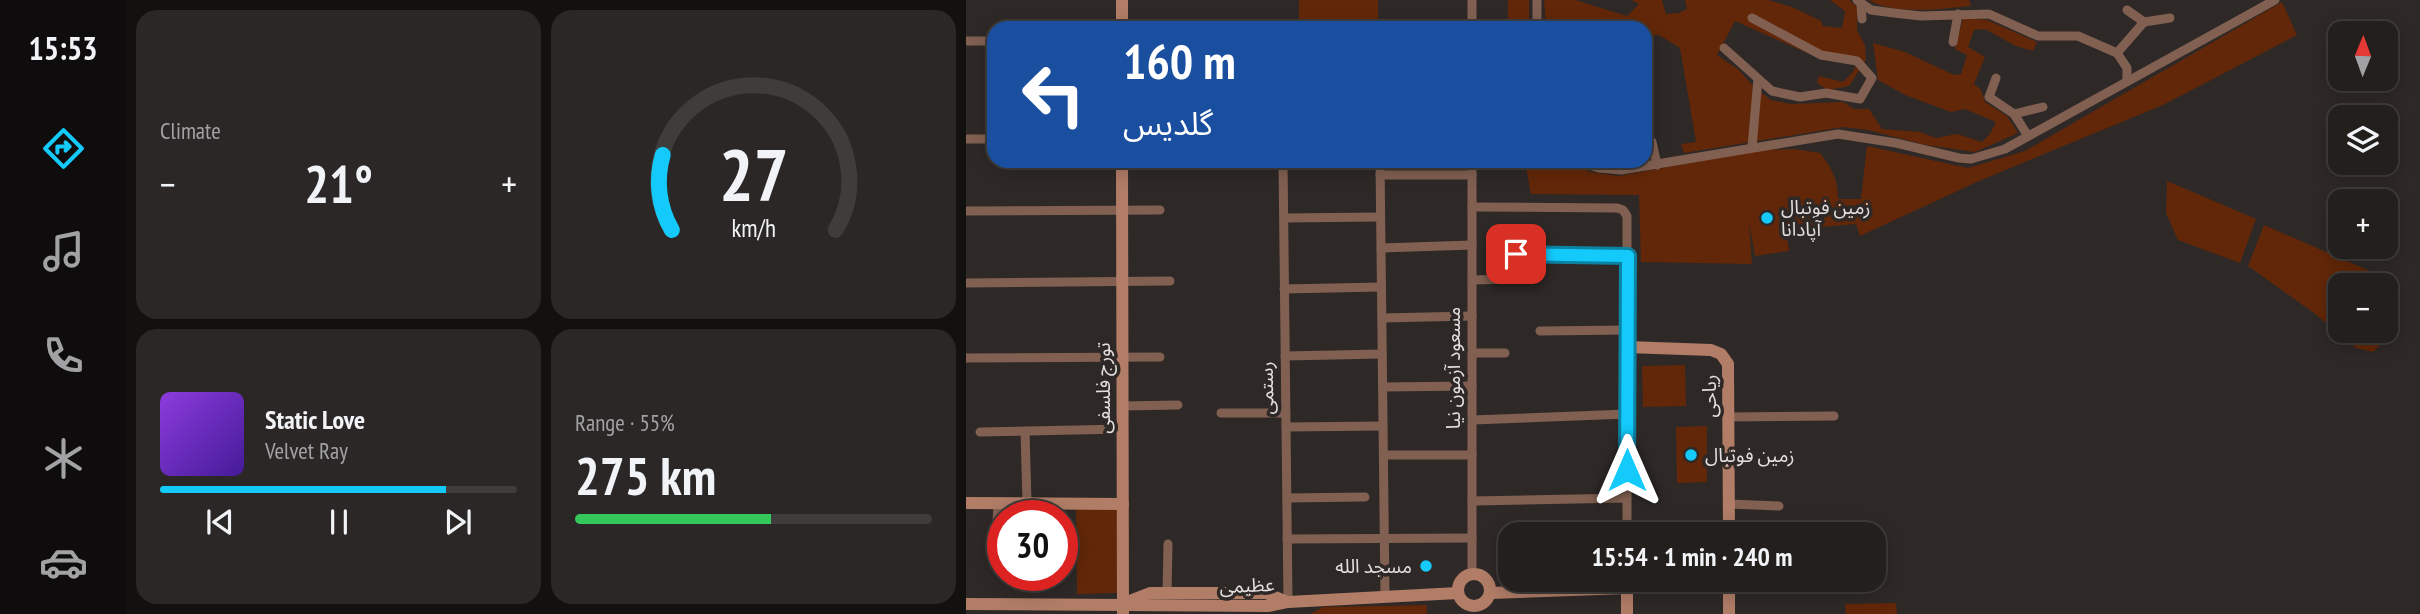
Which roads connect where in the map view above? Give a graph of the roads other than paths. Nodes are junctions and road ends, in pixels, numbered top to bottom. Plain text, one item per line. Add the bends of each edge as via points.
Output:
1 (1122, 0) edge
2 (1472, 0) edge
3 (1537, 0) edge
4 (2275, 0) edge
5 (1859, 2) edge
6 (2263, 3) edge
7 (2127, 10) dead end
8 (1958, 14) junction
9 (1752, 18) dead end
10 (2171, 18) dead end
11 (1863, 19) dead end
12 (1122, 21) edge
13 (1472, 21) edge
14 (1537, 21) edge
15 (2144, 22) junction
16 (966, 41) edge
17 (987, 41) edge
18 (1953, 42) dead end
19 (1724, 48) dead end
20 (2117, 53) junction
21 (1996, 78) dead end
22 (1758, 79) junction
23 (2127, 81) junction
24 (2043, 107) dead end
25 (2014, 114) junction
26 (2028, 136) junction
27 (966, 139) edge
28 (987, 139) edge
29 (1652, 142) edge
30 (1752, 147) junction
31 (1657, 165) junction
32 (1652, 166) edge
33 (1122, 168) edge
34 (1283, 168) edge
35 (1380, 168) edge
36 (1472, 168) edge
37 (1599, 168) edge
38 (1635, 168) edge
39 (1380, 175) junction
40 (1472, 175) junction
41 (1472, 207) junction
42 (966, 211) edge
43 (1122, 211) junction
44 (1160, 211) dead end
45 (1380, 217) junction
46 (1284, 218) junction
47 (1472, 245) junction
48 (1381, 247) junction
49 (1516, 254) dead end
50 (1628, 256) junction
51 (1510, 279) dead end
52 (1472, 280) junction
53 (1170, 281) dead end
54 (1122, 282) junction
55 (966, 284) edge
56 (1381, 288) junction
57 (1284, 289) junction
58 (1472, 316) junction
59 (1382, 318) junction
60 (1628, 330) junction
61 (1540, 331) dead end
62 (1627, 347) junction
63 (1472, 353) junction
64 (1505, 353) dead end
65 (1382, 355) junction
66 (1285, 356) junction
67 (1122, 357) junction
68 (1160, 357) dead end
69 (966, 358) edge
70 (1472, 386) junction
71 (1383, 387) junction
72 (1178, 405) dead end
73 (1122, 406) junction
74 (1221, 413) dead end
75 (1286, 413) junction
76 (1628, 414) junction
77 (1834, 416) dead end
78 (1728, 418) junction
79 (1472, 420) junction
80 (1286, 426) junction
81 (1383, 426) junction
82 (1122, 429) junction
83 (1025, 431) junction
84 (980, 432) dead end
85 (1384, 455) junction
86 (1472, 455) junction
87 (1365, 496) dead end
88 (1286, 498) junction
89 (1627, 498) junction
90 (1027, 500) edge
91 (1472, 501) junction
92 (966, 503) edge
93 (987, 503) edge
94 (1078, 503) edge
95 (1123, 503) junction
96 (1729, 504) junction
97 (1779, 506) dead end
98 (1627, 522) edge
99 (1729, 522) edge
100 (1287, 538) junction
101 (1385, 538) junction
102 (1472, 538) junction
103 (1168, 544) dead end
104 (1472, 574) junction
105 (1505, 592) edge
106 (1627, 592) edge
107 (1729, 592) edge
108 (1167, 593) junction
109 (1458, 593) junction
110 (1490, 593) junction
111 (1385, 597) junction
112 (966, 604) edge
113 (1288, 608) edge
114 (1027, 609) edge
115 (1123, 609) edge
116 (1474, 610) edge
117 (1627, 614) edge
118 (1729, 614) edge

1 - 12 street
2 - 13 street
3 - 14 street
4 - 6 street
5 - 8 street via 1871,10 1922,16
5 - 11 street
6 - 23 street
7 - 15 street
8 - 18 street
8 - 20 street via 1989,14 2038,36 2078,36
9 - 22 street via 1821,55 1857,61 1872,78 1860,99 1826,93 1800,97 1772,91
10 - 15 street
15 - 20 street
16 - 17 street
19 - 22 street
20 - 23 street via 2127,68
21 - 25 street via 1989,97
22 - 30 street
23 - 26 street
24 - 25 street
25 - 26 street
26 - 30 street via 1971,159 1838,134
27 - 28 street
29 - 31 street
30 - 31 street
31 - 32 street
33 - 43 street, تورج فلسفی
34 - 46 street, رستمی
35 - 39 street
36 - 40 street, مسعود آزمون نیا
37 - 38 street
39 - 40 street
39 - 45 street
40 - 41 street, مسعود آزمون نیا
41 - 47 street, مسعود آزمون نیا
41 - 50 street via 1617,208 1627,219
42 - 43 street
43 - 44 street
43 - 54 street, تورج فلسفی
45 - 46 street
45 - 48 street
46 - 57 street, رستمی
47 - 48 street
47 - 52 street, مسعود آزمون نیا
48 - 56 street
49 - 50 street
50 - 60 street
51 - 52 street
52 - 58 street, مسعود آزمون نیا
53 - 54 street
54 - 55 street
54 - 67 street, تورج فلسفی
56 - 57 street
56 - 59 street
57 - 66 street, رستمی
58 - 59 street
58 - 63 street, مسعود آزمون نیا
59 - 65 street
60 - 61 street
60 - 62 street
62 - 76 street
62 - 78 street, ریاحی via 1721,354 1728,364
63 - 64 street
63 - 70 street, مسعود آزمون نیا
65 - 66 street
65 - 71 street
66 - 75 street, رستمی
67 - 68 street
67 - 69 street
67 - 73 street, تورج فلسفی
70 - 71 street
70 - 79 street, مسعود آزمون نیا
71 - 81 street
72 - 73 street
73 - 82 street, تورج فلسفی
74 - 75 street
75 - 80 street, رستمی
76 - 79 street
76 - 89 street
77 - 78 street
78 - 96 street, ریاحی
79 - 86 street, مسعود آزمون نیا
80 - 81 street
80 - 88 street, رستمی
81 - 85 street
82 - 83 street
82 - 95 street, تورج فلسفی
83 - 84 street
83 - 90 street
85 - 86 street
85 - 101 street
86 - 91 street, مسعود آزمون نیا
87 - 88 street
88 - 100 street, رستمی
89 - 91 street
89 - 98 street
91 - 102 street, مسعود آزمون نیا
92 - 93 street
94 - 95 street
95 - 115 street, تورج فلسفی
96 - 97 street
96 - 99 street, ریاحی
100 - 101 street
100 - 113 street, رستمی
101 - 102 street
101 - 111 street
102 - 104 street, مسعود آزمون نیا
103 - 108 street
104 - 109 street via 1460,583
104 - 110 street via 1486,579
105 - 110 street
106 - 117 street
107 - 118 street
108 - 113 street, عظیمی via 1266,593
108 - 115 street, عظیمی via 1150,593
109 - 111 street
109 - 116 street
110 - 116 street
111 - 113 street
112 - 114 street, عظیمی
113 - 115 street, عظیمی
114 - 115 street, عظیمی

